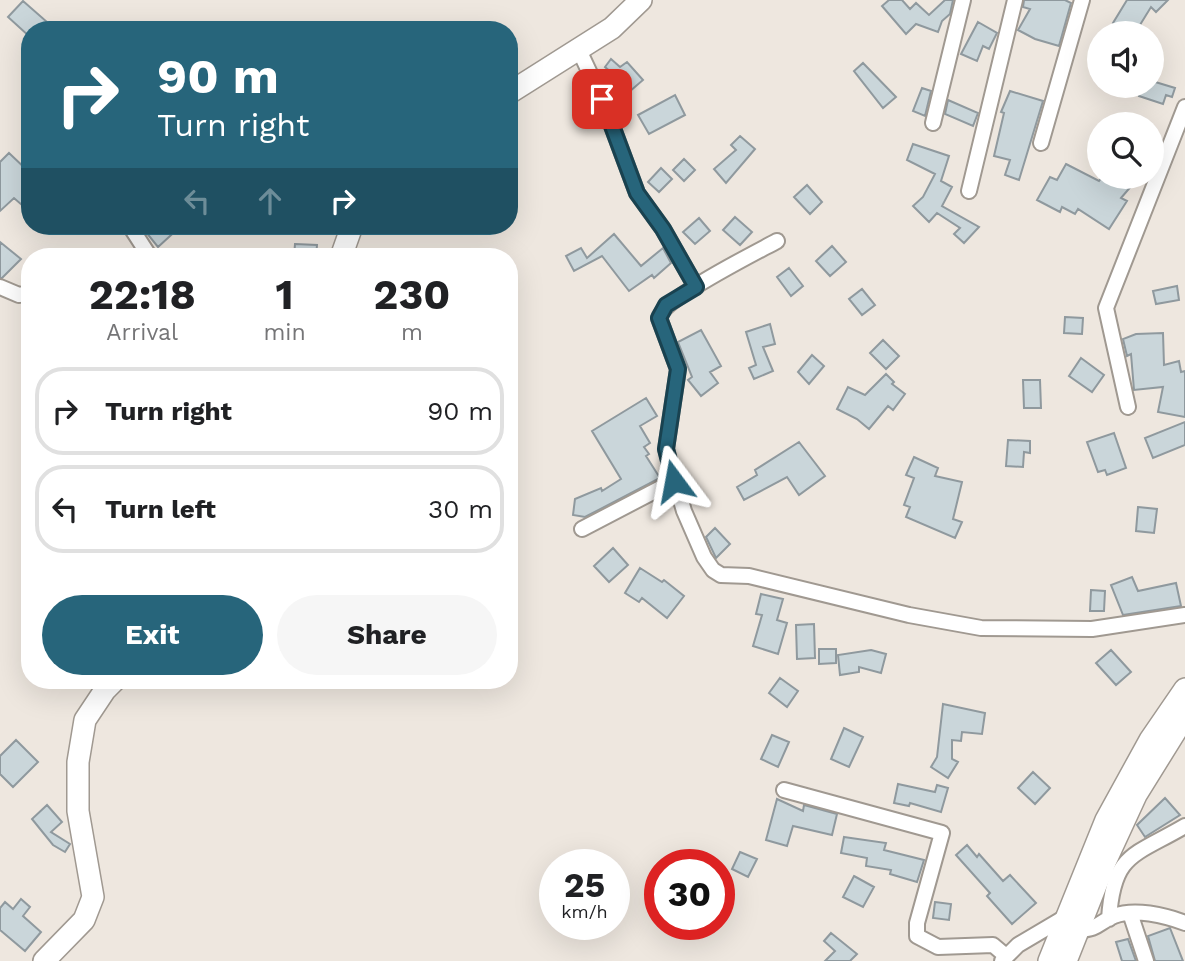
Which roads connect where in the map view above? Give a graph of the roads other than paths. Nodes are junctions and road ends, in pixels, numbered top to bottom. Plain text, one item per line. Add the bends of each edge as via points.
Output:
1 (641, 0) edge
2 (963, 0) edge
3 (1015, 0) edge
4 (1083, 0) edge
5 (579, 50) junction
6 (518, 87) edge
7 (1185, 107) edge
8 (933, 123) dead end
9 (1041, 143) dead end
10 (969, 191) dead end
11 (777, 241) dead end
12 (0, 287) edge
13 (696, 287) junction
14 (21, 295) edge
15 (1128, 407) dead end
16 (674, 481) junction
17 (583, 529) dead end
18 (1185, 615) edge
19 (105, 689) edge
20 (1185, 689) edge
21 (1185, 716) edge
22 (784, 790) dead end
23 (1185, 826) edge
24 (1130, 913) junction
25 (1109, 919) junction
26 (1073, 923) junction
27 (1185, 923) edge
28 (1004, 958) edge
29 (44, 961) edge
30 (1049, 961) edge
31 (1066, 961) edge
32 (1146, 961) edge

1 - 5 main road via 612,28
2 - 8 street
3 - 10 street
4 - 9 street
5 - 6 main road
5 - 13 street via 637,193
7 - 15 street via 1106,308
11 - 13 street
12 - 14 street
13 - 16 street via 666,305 659,318 678,369 666,449
16 - 17 street
16 - 18 street via 704,558 721,575 749,576 981,628 1092,629
19 - 29 main road via 85,720 78,762 78,811 93,897 84,920
20 - 26 main road via 1150,740 1106,820
21 - 26 main road via 1136,794
22 - 28 street via 942,833 917,923 918,936 938,947 993,945
23 - 25 street via 1129,858 1116,874
24 - 25 street
24 - 27 street
24 - 32 street
25 - 26 street via 1094,929
26 - 28 street via 1018,945
26 - 30 main road
26 - 31 main road

